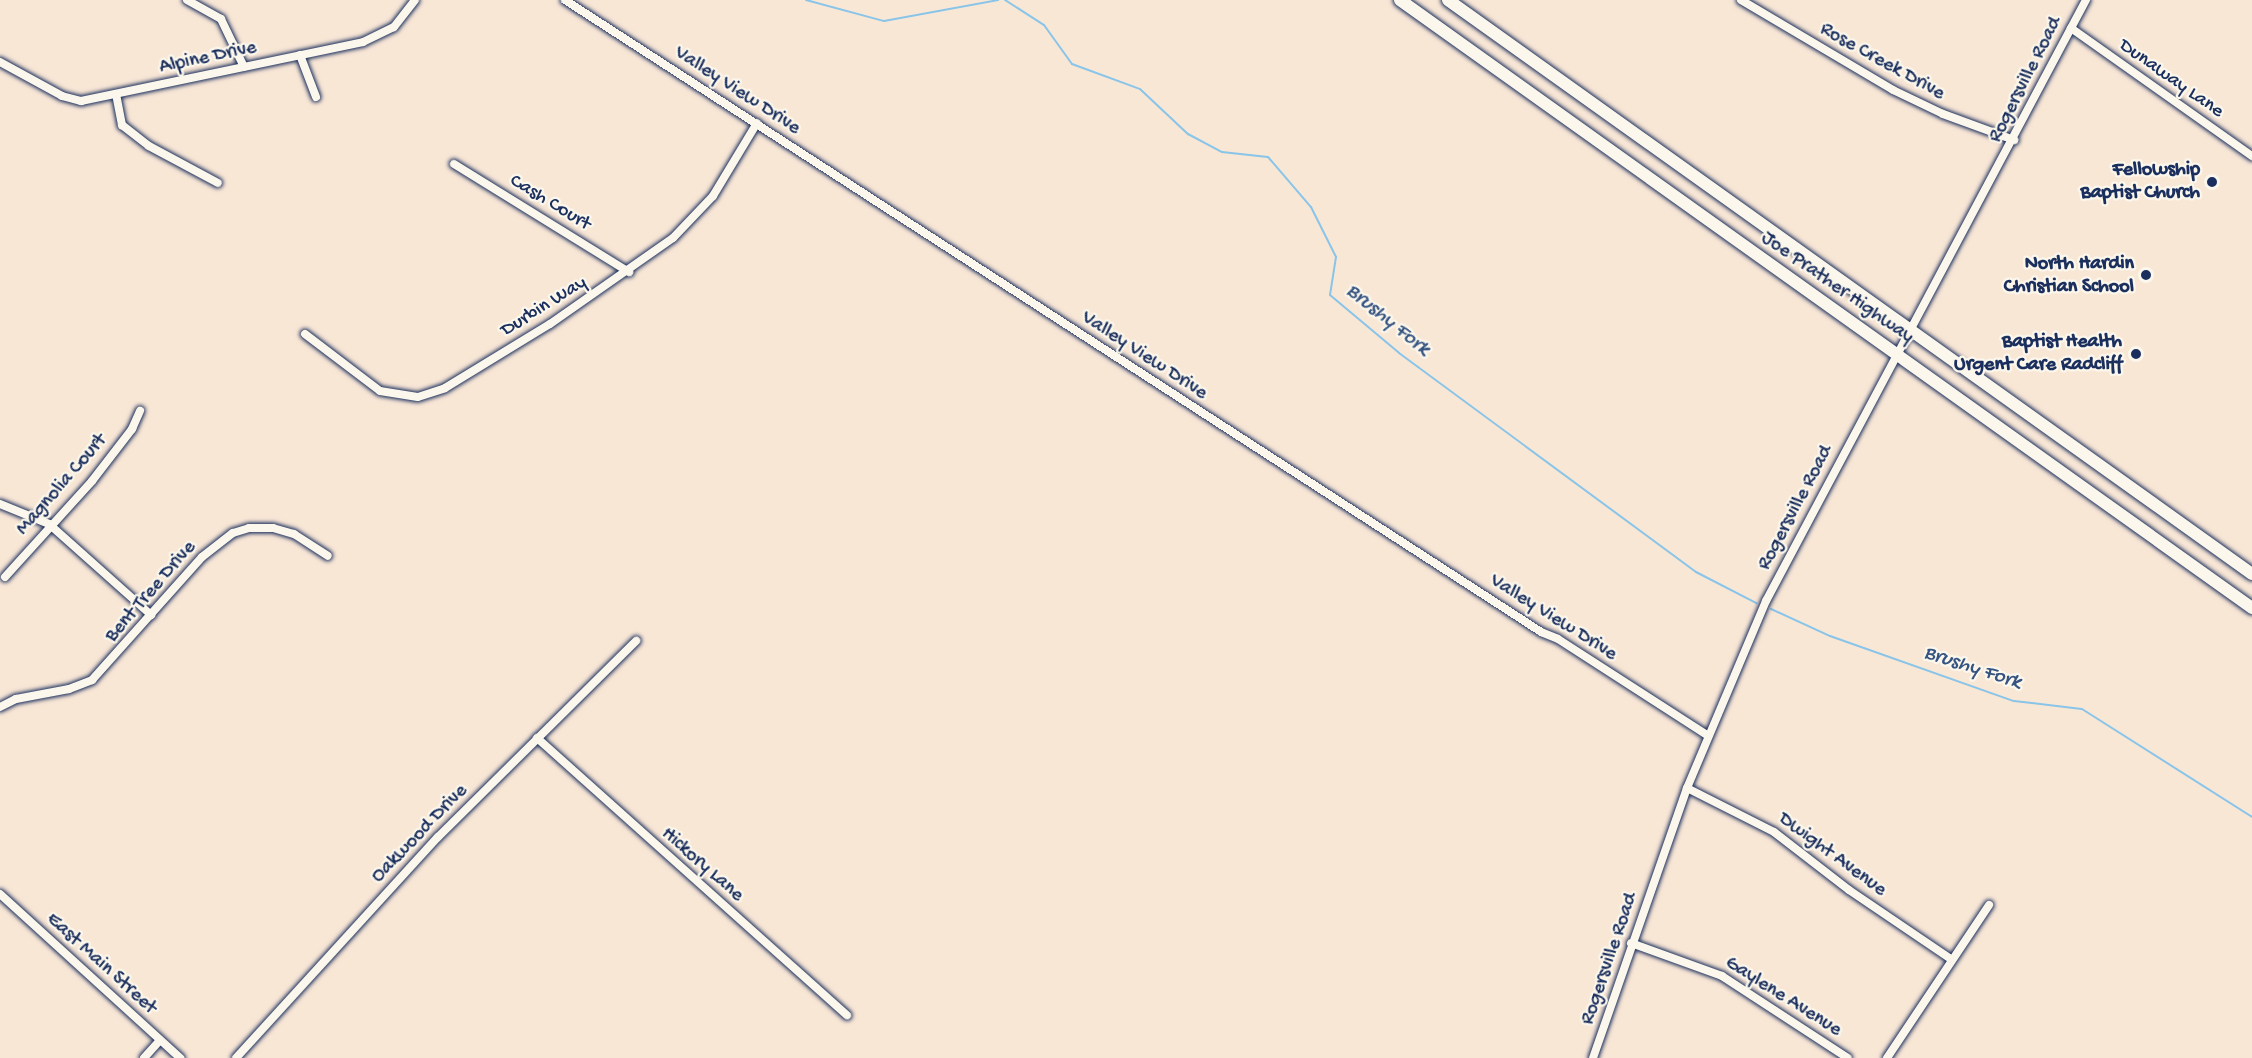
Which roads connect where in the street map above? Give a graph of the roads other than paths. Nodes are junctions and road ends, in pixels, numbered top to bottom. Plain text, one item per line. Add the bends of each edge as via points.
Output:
1 (187, 0) edge
2 (415, 0) edge
3 (565, 0) edge
4 (1400, 0) edge
5 (1448, 0) edge
6 (1741, 0) edge
7 (2086, 0) edge
8 (2071, 28) junction
9 (300, 55) junction
10 (0, 62) edge
11 (244, 67) junction
12 (116, 94) junction
13 (316, 97) dead end
14 (757, 123) junction
15 (2014, 140) junction
16 (2252, 156) edge
17 (454, 164) dead end
18 (219, 183) dead end
19 (629, 272) junction
20 (1910, 330) junction
21 (304, 334) dead end
22 (1897, 354) junction
23 (140, 411) dead end
24 (0, 504) edge
25 (49, 524) junction
26 (328, 556) dead end
27 (2252, 574) edge
28 (5, 577) dead end
29 (2252, 608) edge
30 (151, 615) junction
31 (636, 640) dead end
32 (0, 707) edge
33 (1707, 735) junction
34 (537, 738) junction
35 (1688, 788) junction
36 (0, 894) edge
37 (1989, 905) dead end
38 (1631, 943) junction
39 (1951, 959) junction
40 (847, 1016) dead end
41 (160, 1040) junction
42 (144, 1058) edge
43 (180, 1058) edge
44 (236, 1058) edge
45 (1593, 1058) edge
46 (1848, 1058) edge
47 (1887, 1058) edge

1 - 11 street via 221,19
2 - 9 street, Alpine Drive via 394,27 363,42
3 - 14 street, Valley View Drive
4 - 22 highway, Joe Prather Highway
5 - 20 highway, Joe Prather Highway
6 - 15 street, Rose Creek Drive via 1893,90 1942,114
7 - 8 street, Rogersville Road
8 - 15 street, Rogersville Road
8 - 16 street, Dunaway Lane
9 - 11 street, Alpine Drive
9 - 13 street
10 - 12 street, Alpine Drive via 62,96 81,101
11 - 12 street, Alpine Drive
12 - 18 street via 122,125 149,146
14 - 19 street, Durbin Way via 704,207
14 - 33 street, Valley View Drive via 1541,632 1558,639
15 - 20 street, Rogersville Road
17 - 19 street, Cash Court
19 - 21 street, Durbin Way via 453,383 418,396 380,391
20 - 22 street, Rogersville Road
20 - 27 highway, Joe Prather Highway
22 - 29 highway, Joe Prather Highway
22 - 33 street, Rogersville Road via 1766,600
23 - 25 street, Magnolia Court via 132,429 92,481
24 - 25 street
25 - 28 street, Magnolia Court
25 - 30 street
26 - 30 street, Bent Tree Drive via 288,531 266,527 241,530 209,550
30 - 32 street, Bent Tree Drive via 92,680 69,689 16,699
31 - 34 street, Oakwood Drive
33 - 35 street, Rogersville Road
34 - 40 street, Hickory Lane
34 - 44 street, Oakwood Drive via 335,947
35 - 38 street, Rogersville Road
35 - 39 street, Dwight Avenue via 1774,832 1849,890
36 - 41 street, East Main Street
37 - 39 street
38 - 45 street, Rogersville Road
38 - 46 street, Gaylene Avenue via 1722,976
39 - 47 street
41 - 42 street
41 - 43 street, East Main Street

